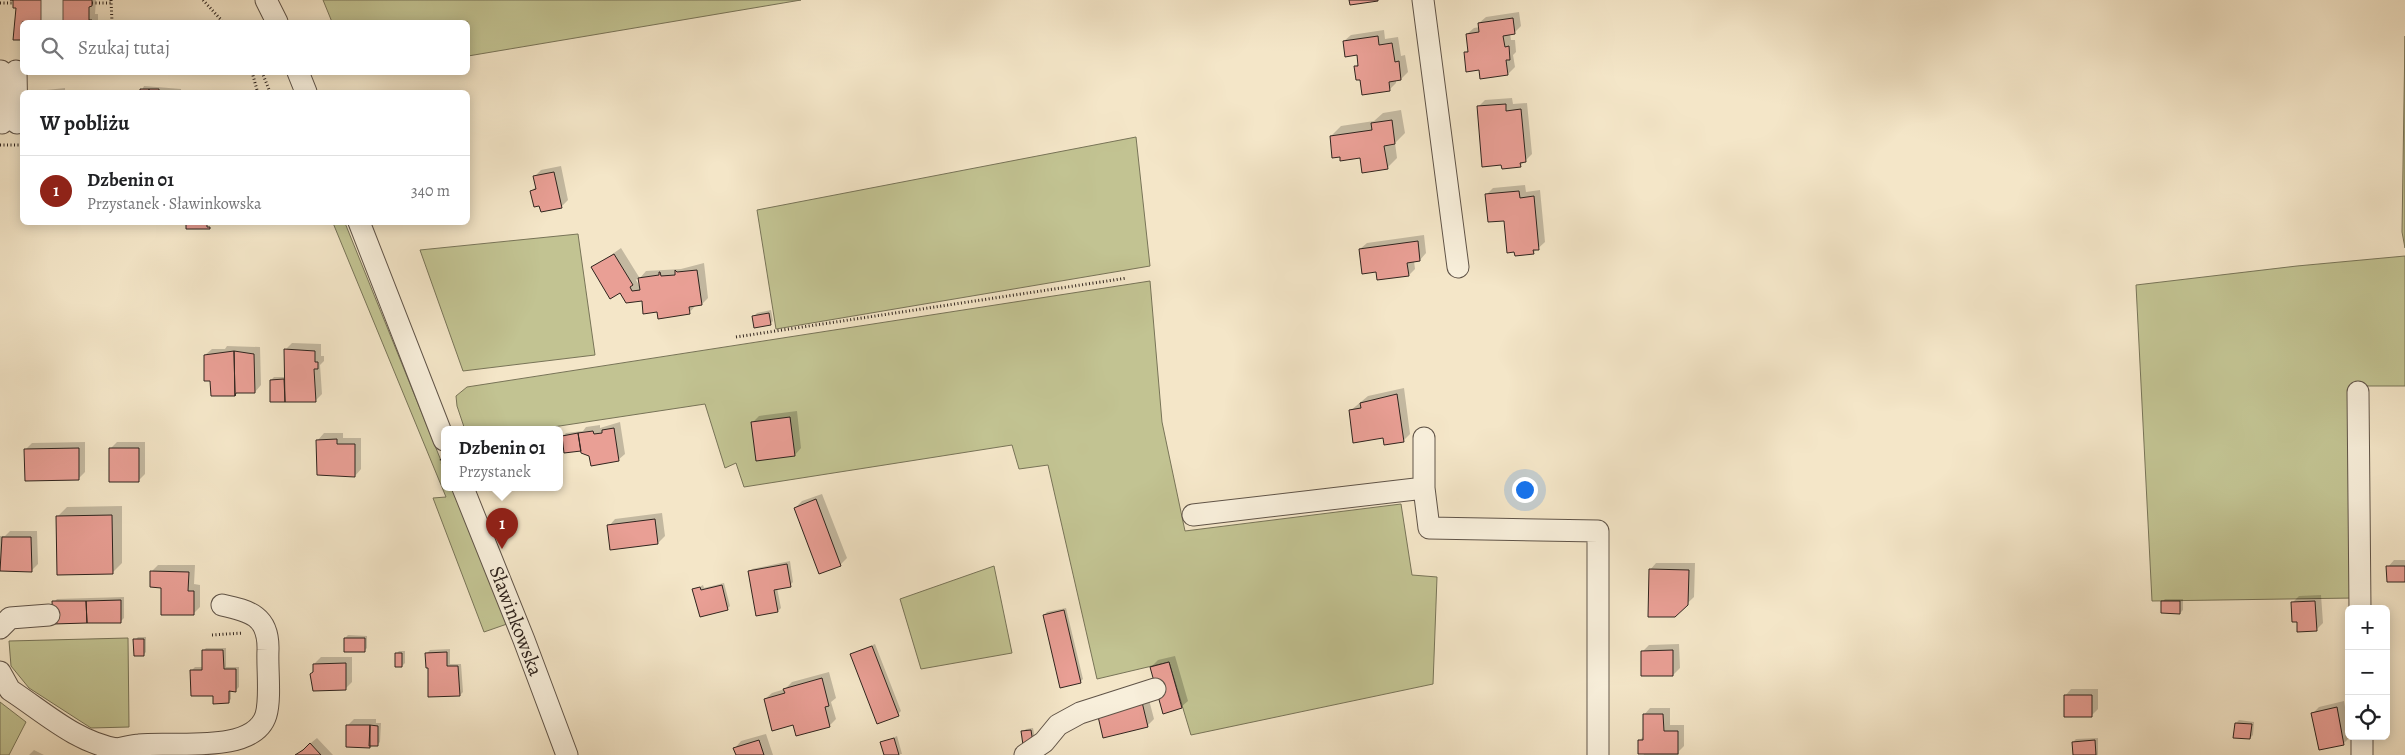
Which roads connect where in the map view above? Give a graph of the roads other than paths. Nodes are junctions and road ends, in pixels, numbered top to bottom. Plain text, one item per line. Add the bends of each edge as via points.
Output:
1 (52, 0) edge
2 (266, 0) edge
3 (1423, 0) edge
4 (52, 20) edge
5 (276, 20) edge
6 (10, 71) edge
7 (299, 75) edge
8 (305, 90) edge
9 (10, 123) dead end
10 (360, 225) edge
11 (1458, 267) dead end
12 (2358, 392) dead end
13 (441, 432) edge
14 (1424, 438) dead end
15 (1424, 488) junction
16 (464, 491) edge
17 (1194, 515) dead end
18 (222, 605) dead end
19 (2360, 605) edge
20 (48, 615) dead end
21 (0, 628) edge
22 (0, 672) edge
23 (1155, 689) dead end
24 (2362, 740) edge
25 (116, 752) edge
26 (567, 755) edge
27 (1025, 755) edge
28 (1598, 755) edge
29 (2362, 755) edge

1 - 4 street
2 - 5 street
3 - 11 street
6 - 9 street
7 - 8 street
10 - 13 street
12 - 19 street
14 - 15 street
15 - 17 street
15 - 28 street via 1429,528 1598,531
16 - 26 street, Sławinkowska
18 - 25 street via 248,610 262,624 268,638 266,713 262,725 230,742 139,745
20 - 21 street via 10,618
22 - 25 street via 10,690 85,739
23 - 27 street via 1080,713 1058,725 1044,742
24 - 29 street

